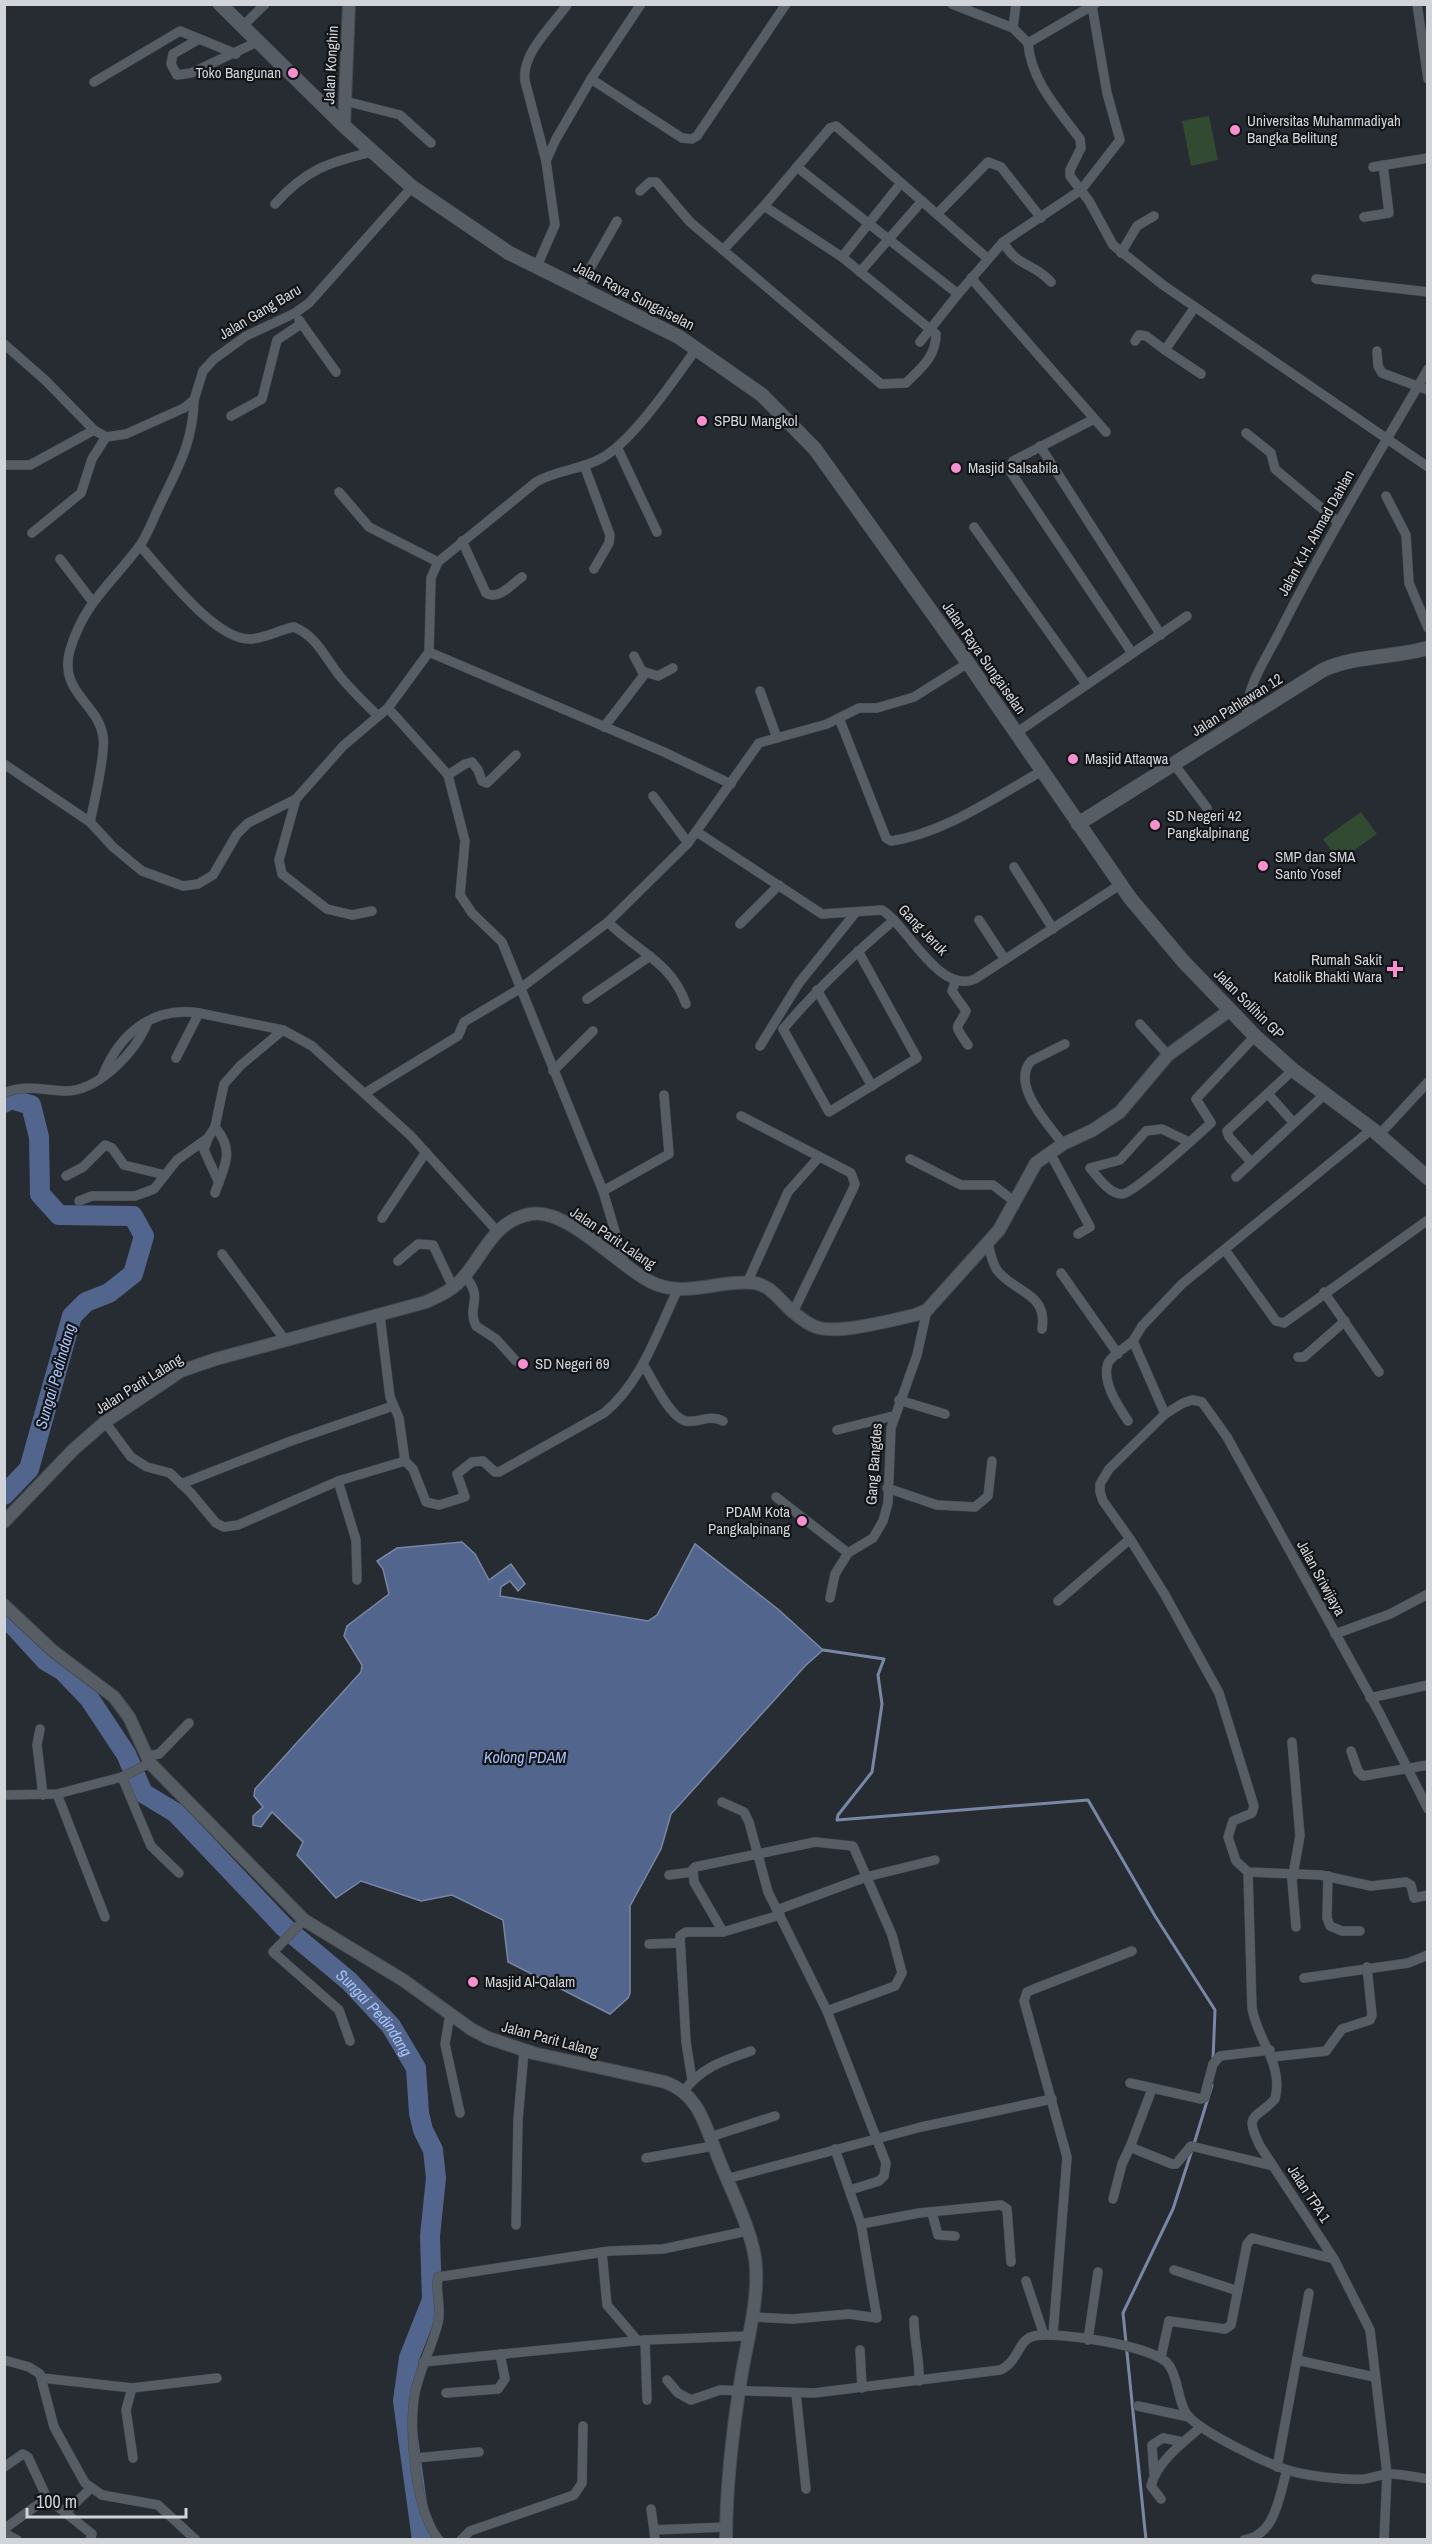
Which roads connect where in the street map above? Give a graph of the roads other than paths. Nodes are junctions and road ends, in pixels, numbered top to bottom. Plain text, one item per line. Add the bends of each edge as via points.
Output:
1 (220, 4) edge
2 (264, 4) edge
3 (350, 4) edge
4 (641, 4) edge
5 (786, 4) edge
6 (952, 4) edge
7 (1016, 4) edge
8 (1417, 4) edge
9 (567, 5) edge
10 (1093, 5) edge
11 (242, 27) junction
12 (1013, 28) junction
13 (199, 39) junction
14 (1424, 40) edge
15 (257, 42) junction
16 (1028, 43) junction
17 (236, 54) junction
18 (1428, 79) edge
19 (591, 80) junction
20 (94, 82) dead end
21 (345, 101) junction
22 (344, 126) junction
23 (431, 143) dead end
24 (372, 152) junction
25 (1428, 158) edge
26 (546, 161) junction
27 (1383, 165) junction
28 (797, 167) junction
29 (1373, 167) dead end
30 (901, 183) junction
31 (412, 186) junction
32 (1081, 190) junction
33 (640, 191) dead end
34 (922, 201) junction
35 (274, 204) dead end
36 (764, 206) junction
37 (937, 214) junction
38 (1154, 216) dead end
39 (1364, 217) dead end
40 (1041, 218) junction
41 (617, 221) dead end
42 (870, 224) junction
43 (889, 239) junction
44 (1003, 242) junction
45 (724, 249) junction
46 (1121, 253) junction
47 (842, 257) junction
48 (987, 258) junction
49 (537, 266) junction
50 (860, 272) junction
51 (971, 278) junction
52 (1316, 279) dead end
53 (1051, 282) dead end
54 (580, 286) junction
55 (1428, 292) edge
56 (958, 294) junction
57 (1195, 307) junction
58 (295, 313) junction
59 (301, 324) junction
60 (930, 329) junction
61 (1135, 341) dead end
62 (920, 342) dead end
63 (4, 344) edge
64 (697, 348) junction
65 (1165, 350) junction
66 (1377, 351) dead end
67 (1428, 369) edge
68 (336, 372) dead end
69 (1201, 374) dead end
70 (1418, 385) junction
71 (1428, 390) edge
72 (194, 400) junction
73 (231, 416) dead end
74 (1094, 419) junction
75 (94, 430) junction
76 (1106, 432) dead end
77 (1246, 433) dead end
78 (106, 437) junction
79 (1387, 438) junction
80 (1040, 446) junction
81 (617, 447) junction
82 (4, 465) edge
83 (584, 465) junction
84 (1428, 467) edge
85 (339, 492) dead end
86 (1386, 496) dead end
87 (1338, 522) junction
88 (974, 527) dead end
89 (657, 532) dead end
90 (32, 533) dead end
91 (462, 541) junction
92 (140, 546) junction
93 (60, 559) dead end
94 (438, 562) junction
95 (594, 569) dead end
96 (522, 577) dead end
97 (92, 601) junction
98 (1188, 616) dead end
99 (1428, 628) edge
100 (1161, 634) junction
101 (1428, 648) edge
102 (429, 652) junction
103 (1132, 653) junction
104 (634, 656) dead end
105 (968, 663) junction
106 (673, 668) dead end
107 (645, 672) junction
108 (1086, 684) junction
109 (760, 691) dead end
110 (388, 708) junction
111 (378, 716) junction
112 (838, 718) junction
113 (1247, 718) junction
114 (604, 727) junction
115 (1016, 733) junction
116 (777, 738) junction
117 (516, 755) dead end
118 (4, 764) edge
119 (1174, 764) junction
120 (1042, 771) junction
121 (448, 775) junction
122 (731, 784) junction
123 (653, 796) dead end
124 (296, 799) junction
125 (1207, 808) dead end
126 (90, 822) junction
127 (1078, 824) junction
128 (697, 832) junction
129 (688, 843) junction
130 (1014, 867) dead end
131 (1120, 884) junction
132 (779, 885) junction
133 (372, 911) dead end
134 (856, 912) junction
135 (894, 920) junction
136 (979, 920) dead end
137 (608, 922) junction
138 (740, 924) dead end
139 (1053, 929) junction
140 (858, 951) junction
141 (650, 956) junction
142 (1004, 958) junction
143 (956, 980) junction
144 (521, 988) junction
145 (817, 990) junction
146 (587, 999) dead end
147 (686, 1004) dead end
148 (1230, 1010) junction
149 (199, 1013) junction
150 (1140, 1024) dead end
151 (283, 1030) junction
152 (593, 1031) dead end
153 (1255, 1036) junction
154 (1065, 1044) dead end
155 (968, 1045) dead end
156 (760, 1046) dead end
157 (1168, 1054) junction
158 (176, 1058) dead end
159 (1293, 1070) junction
160 (553, 1071) junction
161 (1428, 1082) edge
162 (872, 1086) junction
163 (4, 1093) edge
164 (365, 1093) junction
165 (1325, 1094) junction
166 (664, 1095) dead end
167 (1269, 1095) junction
168 (741, 1116) dead end
169 (1293, 1122) junction
170 (214, 1127) junction
171 (1376, 1132) junction
172 (208, 1137) junction
173 (1190, 1142) junction
174 (1063, 1144) junction
175 (426, 1152) junction
176 (1050, 1153) junction
177 (819, 1157) junction
178 (910, 1159) dead end
179 (1251, 1162) junction
180 (165, 1175) junction
181 (66, 1176) dead end
182 (1236, 1177) dead end
183 (1428, 1178) edge
184 (603, 1191) junction
185 (79, 1202) dead end
186 (1015, 1202) junction
187 (382, 1218) dead end
188 (1428, 1220) edge
189 (497, 1231) junction
190 (1078, 1233) dead end
191 (988, 1243) junction
192 (1225, 1250) junction
193 (222, 1254) dead end
194 (398, 1261) dead end
195 (625, 1266) junction
196 (1061, 1273) dead end
197 (465, 1275) junction
198 (747, 1283) junction
199 (453, 1287) junction
200 (678, 1289) junction
201 (1324, 1292) junction
202 (927, 1310) junction
203 (793, 1312) junction
204 (380, 1316) junction
205 (1345, 1322) junction
206 (1042, 1329) dead end
207 (285, 1340) junction
208 (1133, 1341) junction
209 (1118, 1354) junction
210 (1298, 1357) dead end
211 (516, 1361) dead end
212 (643, 1364) junction
213 (1379, 1372) dead end
214 (899, 1400) junction
215 (393, 1406) junction
216 (945, 1414) dead end
217 (1165, 1414) junction
218 (893, 1416) junction
219 (723, 1421) dead end
220 (1128, 1421) dead end
221 (105, 1422) junction
222 (837, 1430) dead end
223 (405, 1461) junction
224 (992, 1461) dead end
225 (338, 1481) junction
226 (181, 1484) junction
227 (887, 1488) junction
228 (776, 1497) dead end
229 (4, 1522) edge
230 (1130, 1539) junction
231 (848, 1553) junction
232 (357, 1580) dead end
233 (1428, 1594) edge
234 (830, 1598) dead end
235 (1058, 1601) dead end
236 (4, 1605) edge
237 (1335, 1634) junction
238 (1428, 1685) edge
239 (1370, 1698) junction
240 (189, 1723) dead end
241 (40, 1729) dead end
242 (1292, 1742) dead end
243 (1351, 1751) dead end
244 (148, 1760) junction
245 (1428, 1765) edge
246 (1408, 1768) junction
247 (124, 1776) junction
248 (57, 1794) junction
249 (4, 1795) edge
250 (43, 1795) junction
251 (722, 1802) dead end
252 (1428, 1809) edge
253 (757, 1853) junction
254 (935, 1860) dead end
255 (692, 1872) junction
256 (1248, 1872) junction
257 (179, 1873) dead end
258 (1293, 1873) junction
259 (669, 1875) dead end
260 (1328, 1876) junction
261 (866, 1877) junction
262 (1428, 1895) edge
263 (779, 1912) junction
264 (105, 1917) dead end
265 (301, 1924) junction
266 (1296, 1927) dead end
267 (1360, 1931) dead end
268 (723, 1932) junction
269 (678, 1943) junction
270 (649, 1944) dead end
271 (1132, 1951) dead end
272 (1428, 1955) edge
273 (1367, 1967) junction
274 (1304, 1978) dead end
275 (826, 2011) junction
276 (450, 2014) junction
277 (350, 2041) dead end
278 (524, 2051) junction
279 (751, 2051) dead end
280 (1271, 2054) junction
281 (692, 2080) junction
282 (1130, 2083) dead end
283 (1152, 2089) junction
284 (684, 2091) junction
285 (1052, 2099) junction
286 (459, 2113) dead end
287 (775, 2116) dead end
288 (878, 2138) junction
289 (712, 2141) junction
290 (1130, 2147) junction
291 (835, 2149) junction
292 (646, 2158) dead end
293 (1273, 2166) junction
294 (726, 2179) junction
295 (850, 2190) junction
296 (1113, 2199) dead end
297 (932, 2213) junction
298 (861, 2224) junction
299 (516, 2225) dead end
300 (747, 2230) junction
301 (955, 2236) dead end
302 (602, 2252) junction
303 (1334, 2259) junction
304 (1011, 2262) dead end
305 (1174, 2270) dead end
306 (1098, 2272) dead end
307 (1026, 2281) dead end
308 (1238, 2291) junction
309 (1309, 2293) dead end
310 (752, 2317) junction
311 (914, 2320) dead end
312 (1048, 2335) junction
313 (748, 2336) junction
314 (641, 2340) junction
315 (1088, 2340) junction
316 (860, 2350) dead end
317 (500, 2354) junction
318 (1161, 2357) junction
319 (4, 2360) edge
320 (1297, 2360) junction
321 (423, 2362) junction
322 (1374, 2377) junction
323 (42, 2378) junction
324 (217, 2378) dead end
325 (667, 2380) dead end
326 (919, 2380) junction
327 (132, 2388) junction
328 (861, 2388) junction
329 (739, 2391) junction
330 (447, 2393) dead end
331 (796, 2393) junction
332 (647, 2400) dead end
333 (1138, 2406) dead end
334 (1189, 2417) junction
335 (583, 2427) dead end
336 (1200, 2427) junction
337 (1183, 2442) junction
338 (479, 2452) dead end
339 (133, 2458) dead end
340 (416, 2458) junction
341 (4, 2467) edge
342 (1282, 2468) junction
343 (1387, 2474) junction
344 (1154, 2475) junction
345 (1428, 2479) edge
346 (90, 2489) junction
347 (806, 2489) dead end
348 (47, 2498) junction
349 (1161, 2499) dead end
350 (651, 2509) dead end
351 (65, 2513) junction
352 (4, 2531) edge
353 (726, 2533) edge
354 (655, 2535) edge
355 (16, 2540) edge
356 (90, 2540) edge
357 (196, 2540) edge
358 (439, 2540) edge
359 (461, 2540) edge
360 (1244, 2540) edge
361 (1384, 2540) edge

1 - 11 main road, Jalan Raya Sungaiselan
2 - 11 street
3 - 21 street, Jalan Konghin
4 - 19 street
5 - 19 street via 692,139 682,138
6 - 12 street
7 - 12 street
8 - 14 street
9 - 26 street via 529,57 525,69
10 - 16 street
10 - 32 street via 1107,93 1120,136 1118,144
11 - 15 main road, Jalan Raya Sungaiselan
12 - 16 street
13 - 17 street
13 - 17 street via 173,54 171,64 177,75
13 - 20 street via 188,32 174,32
14 - 18 street
15 - 17 street
15 - 22 main road, Jalan Raya Sungaiselan
16 - 32 street via 1039,81 1080,139 1081,148 1070,173
19 - 26 street
21 - 22 street, Jalan Konghin
21 - 23 street via 400,115
22 - 24 main road, Jalan Raya Sungaiselan
24 - 31 main road, Jalan Raya Sungaiselan
24 - 35 street via 317,168
25 - 27 street
26 - 49 street via 555,225
27 - 29 street
27 - 39 street via 1389,213
28 - 30 street via 836,126
28 - 36 street
28 - 42 street
30 - 34 street
30 - 42 street
31 - 49 main road, Jalan Raya Sungaiselan via 490,242
31 - 58 street, Jalan Gang Baru via 309,303
32 - 40 street
32 - 46 street
33 - 45 street via 656,182 684,217
34 - 37 street
34 - 43 street
36 - 45 street
36 - 47 street
37 - 40 street via 988,162 1001,167
37 - 48 street
38 - 46 street via 1137,226
40 - 44 street
41 - 54 street
42 - 43 street
42 - 47 street
43 - 50 street
43 - 56 street
44 - 48 street
44 - 53 street via 1015,259 1040,269
45 - 60 street via 881,384 906,383 921,369 936,346 936,334
46 - 57 street
47 - 50 street
48 - 51 street
49 - 54 main road, Jalan Raya Sungaiselan
50 - 60 street
51 - 56 street
51 - 74 street
52 - 55 street
54 - 64 main road, Jalan Raya Sungaiselan
56 - 60 street
57 - 65 street
57 - 79 street
58 - 59 street
58 - 72 street, Jalan Gang Baru via 246,336 214,359 203,371
59 - 68 street
59 - 73 street via 278,340 262,399
60 - 62 street
61 - 65 street via 1144,335
63 - 75 street
64 - 81 street
64 - 105 main road, Jalan Raya Sungaiselan via 754,388 815,449
65 - 69 street
66 - 70 street via 1379,371
67 - 70 street, Jalan K.H. Ahmad Dahlan
70 - 71 street
70 - 79 street, Jalan K.H. Ahmad Dahlan
72 - 78 street via 126,434
72 - 92 street, Jalan Gang Baru via 189,445
74 - 76 street
74 - 80 street
75 - 78 street
75 - 82 street via 30,465
77 - 87 street via 1271,453 1275,469
78 - 90 street via 92,459 81,493
79 - 84 street
79 - 87 street, Jalan K.H. Ahmad Dahlan
80 - 100 street
80 - 103 street via 1013,461 1010,471
81 - 83 street
81 - 89 street
83 - 91 street via 536,482
83 - 95 street via 610,535
85 - 94 street via 369,527
86 - 99 street via 1406,535 1409,583
87 - 113 street, Jalan K.H. Ahmad Dahlan via 1250,692
88 - 108 street
91 - 94 street
91 - 96 street via 490,596
92 - 97 street, Jalan Gang Baru
92 - 111 street via 212,623 228,632 245,639 261,639 294,627 304,631
93 - 97 street
94 - 102 street via 431,578
97 - 126 street, Jalan Gang Baru via 70,652 69,675 104,737
98 - 100 street
100 - 103 street
101 - 113 main road, Jalan Pahlawan 12 via 1337,664
102 - 110 street
102 - 114 street
103 - 108 street
104 - 107 street
105 - 112 street via 914,697 877,708 859,708
105 - 115 main road, Jalan Raya Sungaiselan
106 - 107 street via 658,676
107 - 114 street
108 - 115 street
109 - 116 street
110 - 111 street
110 - 121 street
111 - 124 street via 343,746
112 - 116 street
112 - 120 street via 886,838 891,841 969,812
113 - 119 main road, Jalan Pahlawan 12
114 - 122 street
115 - 120 main road, Jalan Raya Sungaiselan
116 - 122 street via 759,743
117 - 121 street via 487,783 472,762
118 - 126 street
119 - 125 street
119 - 127 main road, Jalan Pahlawan 12
120 - 127 main road, Jalan Raya Sungaiselan
121 - 144 street via 465,841 460,895 472,913 502,942
122 - 128 street
123 - 129 street
124 - 126 street via 248,824 237,834 213,874 198,884 183,886 142,871
124 - 133 street via 279,860 282,874 327,909 352,915
127 - 131 main road, Jalan Solihin GP
128 - 129 street
128 - 132 street, Gang Jeruk
129 - 137 street
130 - 139 street
131 - 139 street
131 - 148 main road, Jalan Solihin GP via 1182,961
132 - 134 street, Gang Jeruk via 822,914
132 - 138 street
134 - 135 street, Gang Jeruk via 882,910
134 - 156 street via 799,982
135 - 140 street
135 - 143 street, Gang Jeruk via 931,964
136 - 142 street
137 - 141 street
137 - 144 street
139 - 142 street
140 - 145 street
140 - 162 street via 916,1058
141 - 146 street
141 - 147 street via 673,977
142 - 143 street via 975,979
143 - 155 street via 952,990 966,1011 956,1026
144 - 160 street
144 - 164 street via 464,1022 458,1036
145 - 162 street
145 - 162 street via 783,1029 830,1112
148 - 153 main road, Jalan Solihin GP
148 - 157 street
149 - 151 street
149 - 158 street
149 - 163 street via 172,1012 148,1021 122,1041 103,1075 86,1087 23,1088
150 - 157 street
151 - 164 street via 312,1046
151 - 170 street via 224,1084
152 - 160 street
153 - 159 main road, Jalan Solihin GP
153 - 173 street via 1196,1099 1211,1123
154 - 174 street via 1031,1061 1024,1077 1032,1103
157 - 174 street via 1120,1112
159 - 165 main road, Jalan Solihin GP
159 - 167 street
160 - 184 street
161 - 171 street
164 - 175 street
165 - 169 street
165 - 171 main road, Jalan Solihin GP
166 - 184 street via 669,1154
167 - 169 street
167 - 179 street via 1226,1134
168 - 177 street
169 - 179 street
170 - 172 street
170 - 172 street via 224,1138 227,1150 217,1188 204,1150
171 - 183 main road, Jalan Solihin GP
171 - 192 street
172 - 180 street via 177,1160
173 - 173 street via 1124,1194 1109,1189 1090,1168 1120,1160 1146,1131 1162,1129
174 - 176 street
175 - 187 street
175 - 189 street
176 - 186 street via 1031,1170
176 - 190 street via 1090,1227
177 - 198 street via 788,1192
177 - 203 street via 850,1173 855,1184
178 - 186 street via 961,1185 993,1185
179 - 182 street
180 - 181 street via 124,1165 112,1148 105,1145 83,1167
180 - 185 street via 154,1189 142,1195 92,1196
184 - 195 street
186 - 191 street
188 - 201 street
189 - 195 street, Jalan Parit Lalang via 530,1214 554,1217
189 - 197 street, Jalan Parit Lalang
191 - 202 street
191 - 206 street via 997,1270 1041,1306
192 - 201 street via 1280,1323
192 - 208 street via 1160,1305
193 - 207 street
194 - 199 street via 418,1244 433,1245
195 - 200 street, Jalan Parit Lalang via 650,1282
196 - 209 street
197 - 199 street, Jalan Parit Lalang
197 - 211 street via 476,1294 476,1326 496,1339
198 - 200 street, Jalan Parit Lalang
198 - 203 street, Jalan Parit Lalang via 768,1288
199 - 204 street, Jalan Parit Lalang via 426,1302
200 - 212 street
201 - 205 street
202 - 203 street, Jalan Parit Lalang via 833,1329 816,1327
202 - 214 street, Gang Bangdes via 917,1355
204 - 207 street, Jalan Parit Lalang
204 - 215 street
205 - 210 street via 1304,1357
205 - 213 street
207 - 221 street, Jalan Parit Lalang via 181,1371
208 - 209 street
208 - 217 street
209 - 220 street via 1107,1366 1109,1382
212 - 219 street via 668,1407 681,1419 711,1417
212 - 223 street via 617,1402 586,1424 499,1472 478,1459 459,1471 457,1478 466,1495 463,1498 440,1505 427,1504 413,1469
214 - 216 street
214 - 218 street, Gang Bangdes
215 - 223 street via 399,1418
215 - 226 street
217 - 230 street via 1109,1469 1100,1484 1103,1501
217 - 237 street, Jalan Sriwijaya via 1192,1400 1207,1407 1241,1461
218 - 222 street
218 - 227 street, Gang Bangdes
221 - 226 street via 131,1457 147,1467 165,1471
221 - 229 street, Jalan Parit Lalang
223 - 225 street
224 - 227 street via 988,1496 975,1507 937,1505
225 - 226 street via 238,1525 224,1527
225 - 232 street via 356,1540
227 - 231 street, Gang Bangdes via 886,1510 877,1532
228 - 231 street
230 - 235 street
230 - 256 street via 1196,1648 1225,1706 1237,1759 1254,1806 1251,1813 1233,1821 1228,1837 1236,1861
231 - 234 street via 835,1574
233 - 237 street via 1390,1614
236 - 244 street, Jalan Parit Lalang via 53,1651 114,1697 129,1717
237 - 239 street, Jalan Sriwijaya
238 - 239 street
239 - 246 street, Jalan Sriwijaya
240 - 244 street
241 - 250 street via 37,1745
242 - 258 street via 1300,1836
243 - 246 street via 1363,1776
244 - 247 street
244 - 265 street, Jalan Parit Lalang
245 - 246 street
246 - 252 street, Jalan Sriwijaya
247 - 248 street
247 - 257 street via 151,1846
248 - 250 street
248 - 264 street
249 - 250 street
251 - 253 street via 744,1812
253 - 255 street via 695,1867
253 - 261 street via 815,1842 848,1844 856,1850
253 - 263 street via 768,1892
254 - 261 street
255 - 259 street
255 - 268 street
256 - 258 street
256 - 280 street, Jalan TPA 1 via 1252,2008
258 - 260 street
258 - 266 street
260 - 262 street via 1371,1886 1410,1882 1414,1898
260 - 267 street via 1330,1926
261 - 263 street
261 - 275 street via 892,1935 903,1973 895,1986
263 - 268 street
263 - 275 street
265 - 276 street, Jalan Parit Lalang via 403,1980
265 - 277 street via 273,1952 339,2010
268 - 269 street via 686,1932
269 - 270 street
269 - 281 street
271 - 285 street via 1025,1995 1025,2008
272 - 273 street via 1408,1963
273 - 274 street
273 - 280 street via 1372,2019 1347,2025 1326,2051
275 - 288 street
276 - 278 street, Jalan Parit Lalang via 488,2038
276 - 286 street via 445,2044
278 - 284 street, Jalan Parit Lalang via 665,2082
278 - 299 street
279 - 281 street via 710,2067
280 - 283 street via 1220,2056 1201,2099
280 - 293 street, Jalan TPA 1 via 1277,2083 1275,2099 1255,2114 1252,2127
281 - 284 street
282 - 283 street
283 - 290 street
284 - 289 street via 698,2106
285 - 288 street
285 - 312 street via 1067,2165
287 - 289 street
288 - 291 street
288 - 295 street via 887,2168 884,2176
289 - 292 street
289 - 294 street
290 - 293 street via 1172,2164 1191,2146
290 - 296 street
291 - 294 street
291 - 295 street
293 - 303 street, Jalan TPA 1
294 - 300 street
295 - 298 street
297 - 298 street
297 - 301 street via 938,2235
297 - 304 street via 1005,2206
298 - 310 street via 877,2318 849,2314 793,2319
300 - 302 street via 663,2249
300 - 310 street via 756,2267
302 - 314 street via 607,2305
302 - 321 street via 438,2277 438,2324
303 - 308 street via 1252,2238 1247,2244
303 - 322 street, Jalan TPA 1 via 1370,2330
305 - 308 street
306 - 315 street
307 - 312 street
308 - 318 street via 1233,2322 1226,2329 1169,2322
309 - 320 street
310 - 313 street
311 - 326 street
312 - 315 street
312 - 326 street via 1026,2339 1013,2362 1000,2370
313 - 314 street
313 - 329 street
314 - 317 street
314 - 332 street
315 - 318 street
316 - 328 street
317 - 321 street
317 - 330 street via 505,2379 498,2389
318 - 334 street via 1173,2372
319 - 323 street via 36,2370
320 - 322 street
320 - 342 street
321 - 340 street via 413,2405
322 - 343 street, Jalan TPA 1
323 - 327 street
323 - 346 street via 54,2427
324 - 327 street
325 - 329 street via 691,2400 715,2391
326 - 328 street
327 - 339 street via 126,2410
328 - 331 street
329 - 331 street
329 - 353 street
331 - 347 street
333 - 334 street
334 - 336 street
335 - 359 street via 582,2483 578,2492 470,2531
336 - 337 street
336 - 342 street
337 - 344 street
337 - 344 street via 1163,2438 1152,2445
338 - 340 street
340 - 358 street via 428,2523
341 - 348 street via 23,2454 28,2457
342 - 343 street via 1362,2479
342 - 360 street via 1269,2526
343 - 345 street
343 - 361 street, Jalan TPA 1
344 - 349 street via 1151,2486
346 - 351 street
346 - 357 street via 109,2497 158,2505
348 - 351 street
348 - 352 street
350 - 354 street
351 - 356 street via 92,2534
352 - 355 street
353 - 354 street

